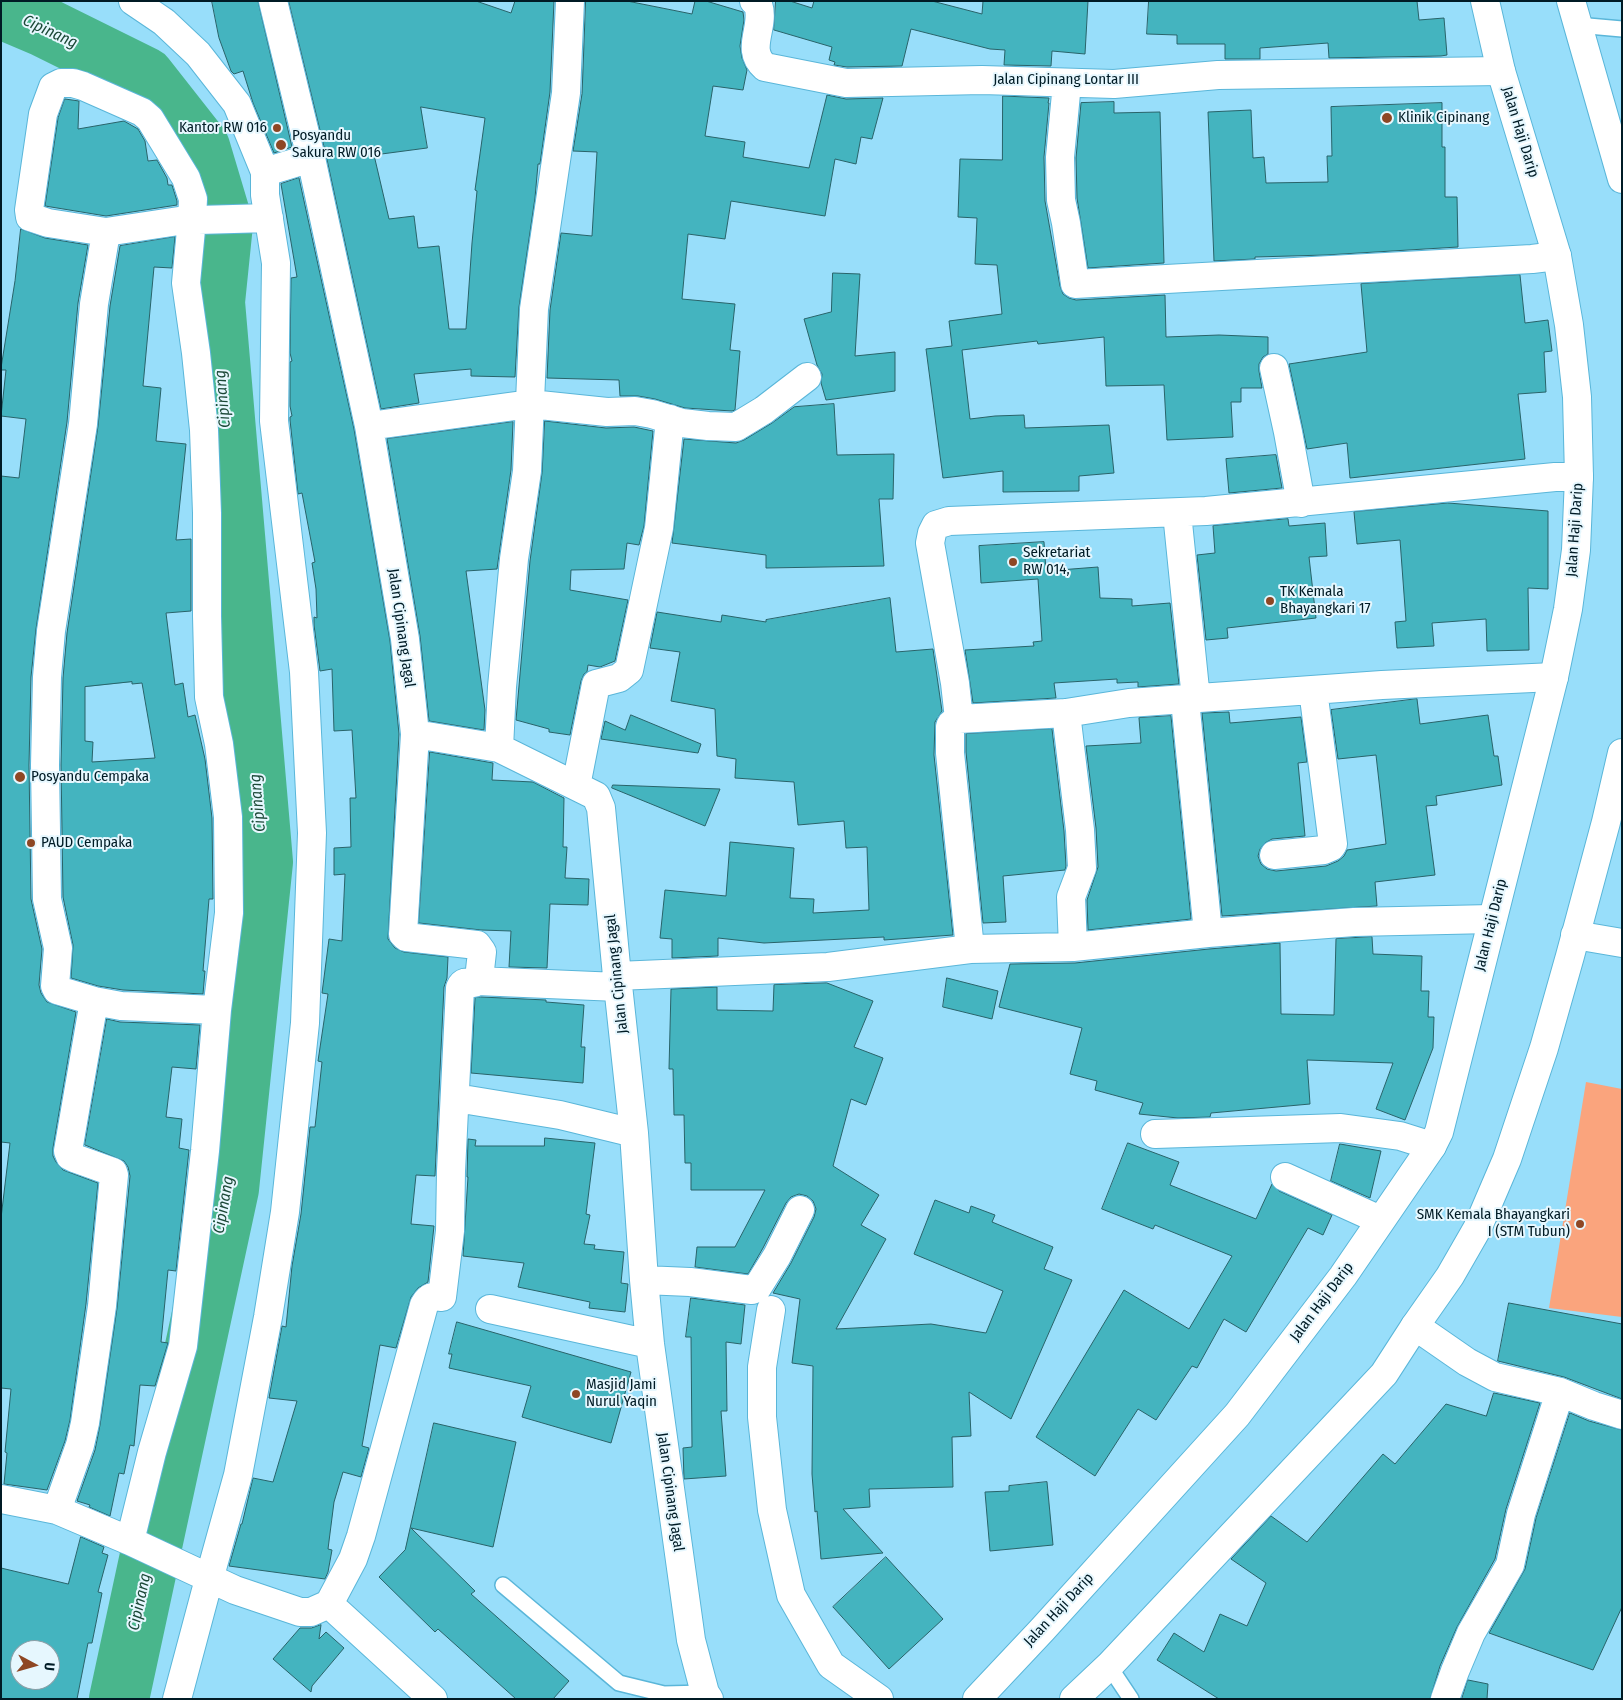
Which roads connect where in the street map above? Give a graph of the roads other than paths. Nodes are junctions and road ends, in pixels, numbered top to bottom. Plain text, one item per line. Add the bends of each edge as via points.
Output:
1 (132, 1) edge
2 (273, 1) edge
3 (570, 1) edge
4 (754, 1) edge
5 (1485, 1) edge
6 (1574, 13) edge
7 (1622, 29) edge
8 (1501, 71) junction
9 (1067, 83) junction
10 (311, 158) junction
11 (265, 172) junction
12 (1622, 179) edge
13 (256, 219) junction
14 (195, 220) junction
15 (106, 232) junction
16 (1557, 256) junction
17 (1274, 368) dead end
18 (807, 377) dead end
19 (530, 404) junction
20 (670, 419) junction
21 (369, 426) junction
22 (1579, 477) junction
23 (1301, 502) junction
24 (1177, 513) junction
25 (1554, 677) junction
26 (1313, 690) junction
27 (1190, 699) junction
28 (1066, 713) junction
29 (959, 719) junction
30 (415, 734) junction
31 (499, 748) junction
32 (1622, 753) edge
33 (576, 786) junction
34 (1274, 855) dead end
35 (1492, 918) junction
36 (1208, 933) junction
37 (1575, 935) junction
38 (1622, 942) edge
39 (1073, 947) junction
40 (970, 949) junction
41 (477, 981) junction
42 (617, 982) junction
43 (94, 1001) junction
44 (217, 1010) junction
45 (456, 1098) junction
46 (634, 1133) junction
47 (1155, 1134) dead end
48 (1432, 1146) junction
49 (1284, 1177) dead end
50 (800, 1210) dead end
51 (1380, 1220) junction
52 (644, 1280) junction
53 (490, 1309) dead end
54 (771, 1310) dead end
55 (1415, 1326) junction
56 (650, 1344) junction
57 (1560, 1392) junction
58 (1622, 1415) edge
59 (1, 1499) edge
60 (57, 1510) junction
61 (137, 1544) junction
62 (199, 1574) junction
63 (503, 1585) dead end
64 (329, 1604) junction
65 (1109, 1666) junction
66 (707, 1696) edge
67 (1083, 1696) edge
68 (178, 1699) edge
69 (433, 1699) edge
70 (878, 1699) edge
71 (977, 1699) edge
72 (1130, 1699) edge
73 (1445, 1699) edge

1 - 11 street via 164,22 198,54 237,104
2 - 10 street, Jalan Cipinang Jagal
3 - 19 street via 566,93 534,309
4 - 9 street, Jalan Cipinang Lontar III via 761,12 755,54 765,67 846,83 982,80
5 - 8 street, Jalan Haji Darip
6 - 7 lane
6 - 12 street
8 - 9 street, Jalan Cipinang Lontar III via 1218,75 1114,84
8 - 16 street, Jalan Haji Darip
9 - 16 street via 1060,157 1061,200 1075,284
10 - 11 street
10 - 21 street, Jalan Cipinang Jagal
11 - 13 street via 266,195
13 - 14 street
13 - 62 street via 276,263 274,421 304,672 312,832 305,1023 286,1212 238,1475
14 - 15 street
14 - 15 street via 186,178 150,119 142,112 83,86 62,83 53,87 43,114 30,217
14 - 44 street via 186,283 204,430 209,697 228,816 229,913
15 - 43 street via 47,677 48,899 58,948 55,986 57,990
16 - 22 street, Jalan Haji Darip via 1570,325 1577,397
17 - 23 street
18 - 20 street via 736,427
19 - 20 street via 607,412 634,411
19 - 21 street
19 - 31 street via 527,471 514,559
20 - 33 street via 659,528 629,670 619,678 596,684
21 - 30 street, Jalan Cipinang Jagal via 405,639
22 - 23 street
22 - 25 street, Jalan Haji Darip via 1576,550
23 - 24 street
24 - 27 street
24 - 29 street via 949,521 936,525 930,543
25 - 26 street
25 - 35 street, Jalan Haji Darip
26 - 27 street
26 - 34 street via 1333,844 1324,850
27 - 28 street via 1129,702
27 - 36 street
28 - 29 street
28 - 39 street via 1082,868 1071,898
29 - 40 street via 950,727 950,753
30 - 31 street, Jalan Cipinang Jagal
30 - 41 street via 403,934 477,946 482,952
31 - 33 street, Jalan Cipinang Jagal
32 - 37 street
33 - 42 street, Jalan Cipinang Jagal via 596,796 601,808
35 - 36 street via 1354,922
35 - 48 street, Jalan Haji Darip via 1439,1132
36 - 39 street
37 - 38 street
37 - 55 street via 1544,1048 1507,1159 1477,1229 1450,1276
39 - 40 street
40 - 42 street via 828,967
41 - 42 street
41 - 45 street via 465,982 460,988
42 - 46 street, Jalan Cipinang Jagal
43 - 44 street via 121,1006
43 - 60 street via 68,1151 70,1156 114,1175 102,1306 84,1423 80,1445
44 - 61 street via 183,1346 152,1452
45 - 46 street via 560,1115
45 - 64 street via 450,1231 442,1297 432,1296 424,1305 361,1536 353,1559
46 - 52 street, Jalan Cipinang Jagal
47 - 48 street via 1341,1128 1400,1136
48 - 51 street, Jalan Haji Darip
49 - 51 street
50 - 52 street via 757,1288
51 - 71 street, Jalan Haji Darip via 1343,1276 1237,1415
52 - 56 street, Jalan Cipinang Jagal
53 - 56 street
54 - 70 street via 762,1367 762,1417 772,1510 791,1595 831,1665
55 - 57 street via 1480,1371
55 - 65 street via 1384,1374
56 - 66 street, Jalan Cipinang Jagal via 691,1640
57 - 58 street
57 - 73 street via 1521,1514 1510,1565 1471,1633
59 - 60 street
60 - 61 street
61 - 62 street
62 - 64 street via 300,1612 311,1612
62 - 68 street
63 - 66 lane via 620,1683 664,1694
64 - 69 street
65 - 67 street
65 - 72 lane

